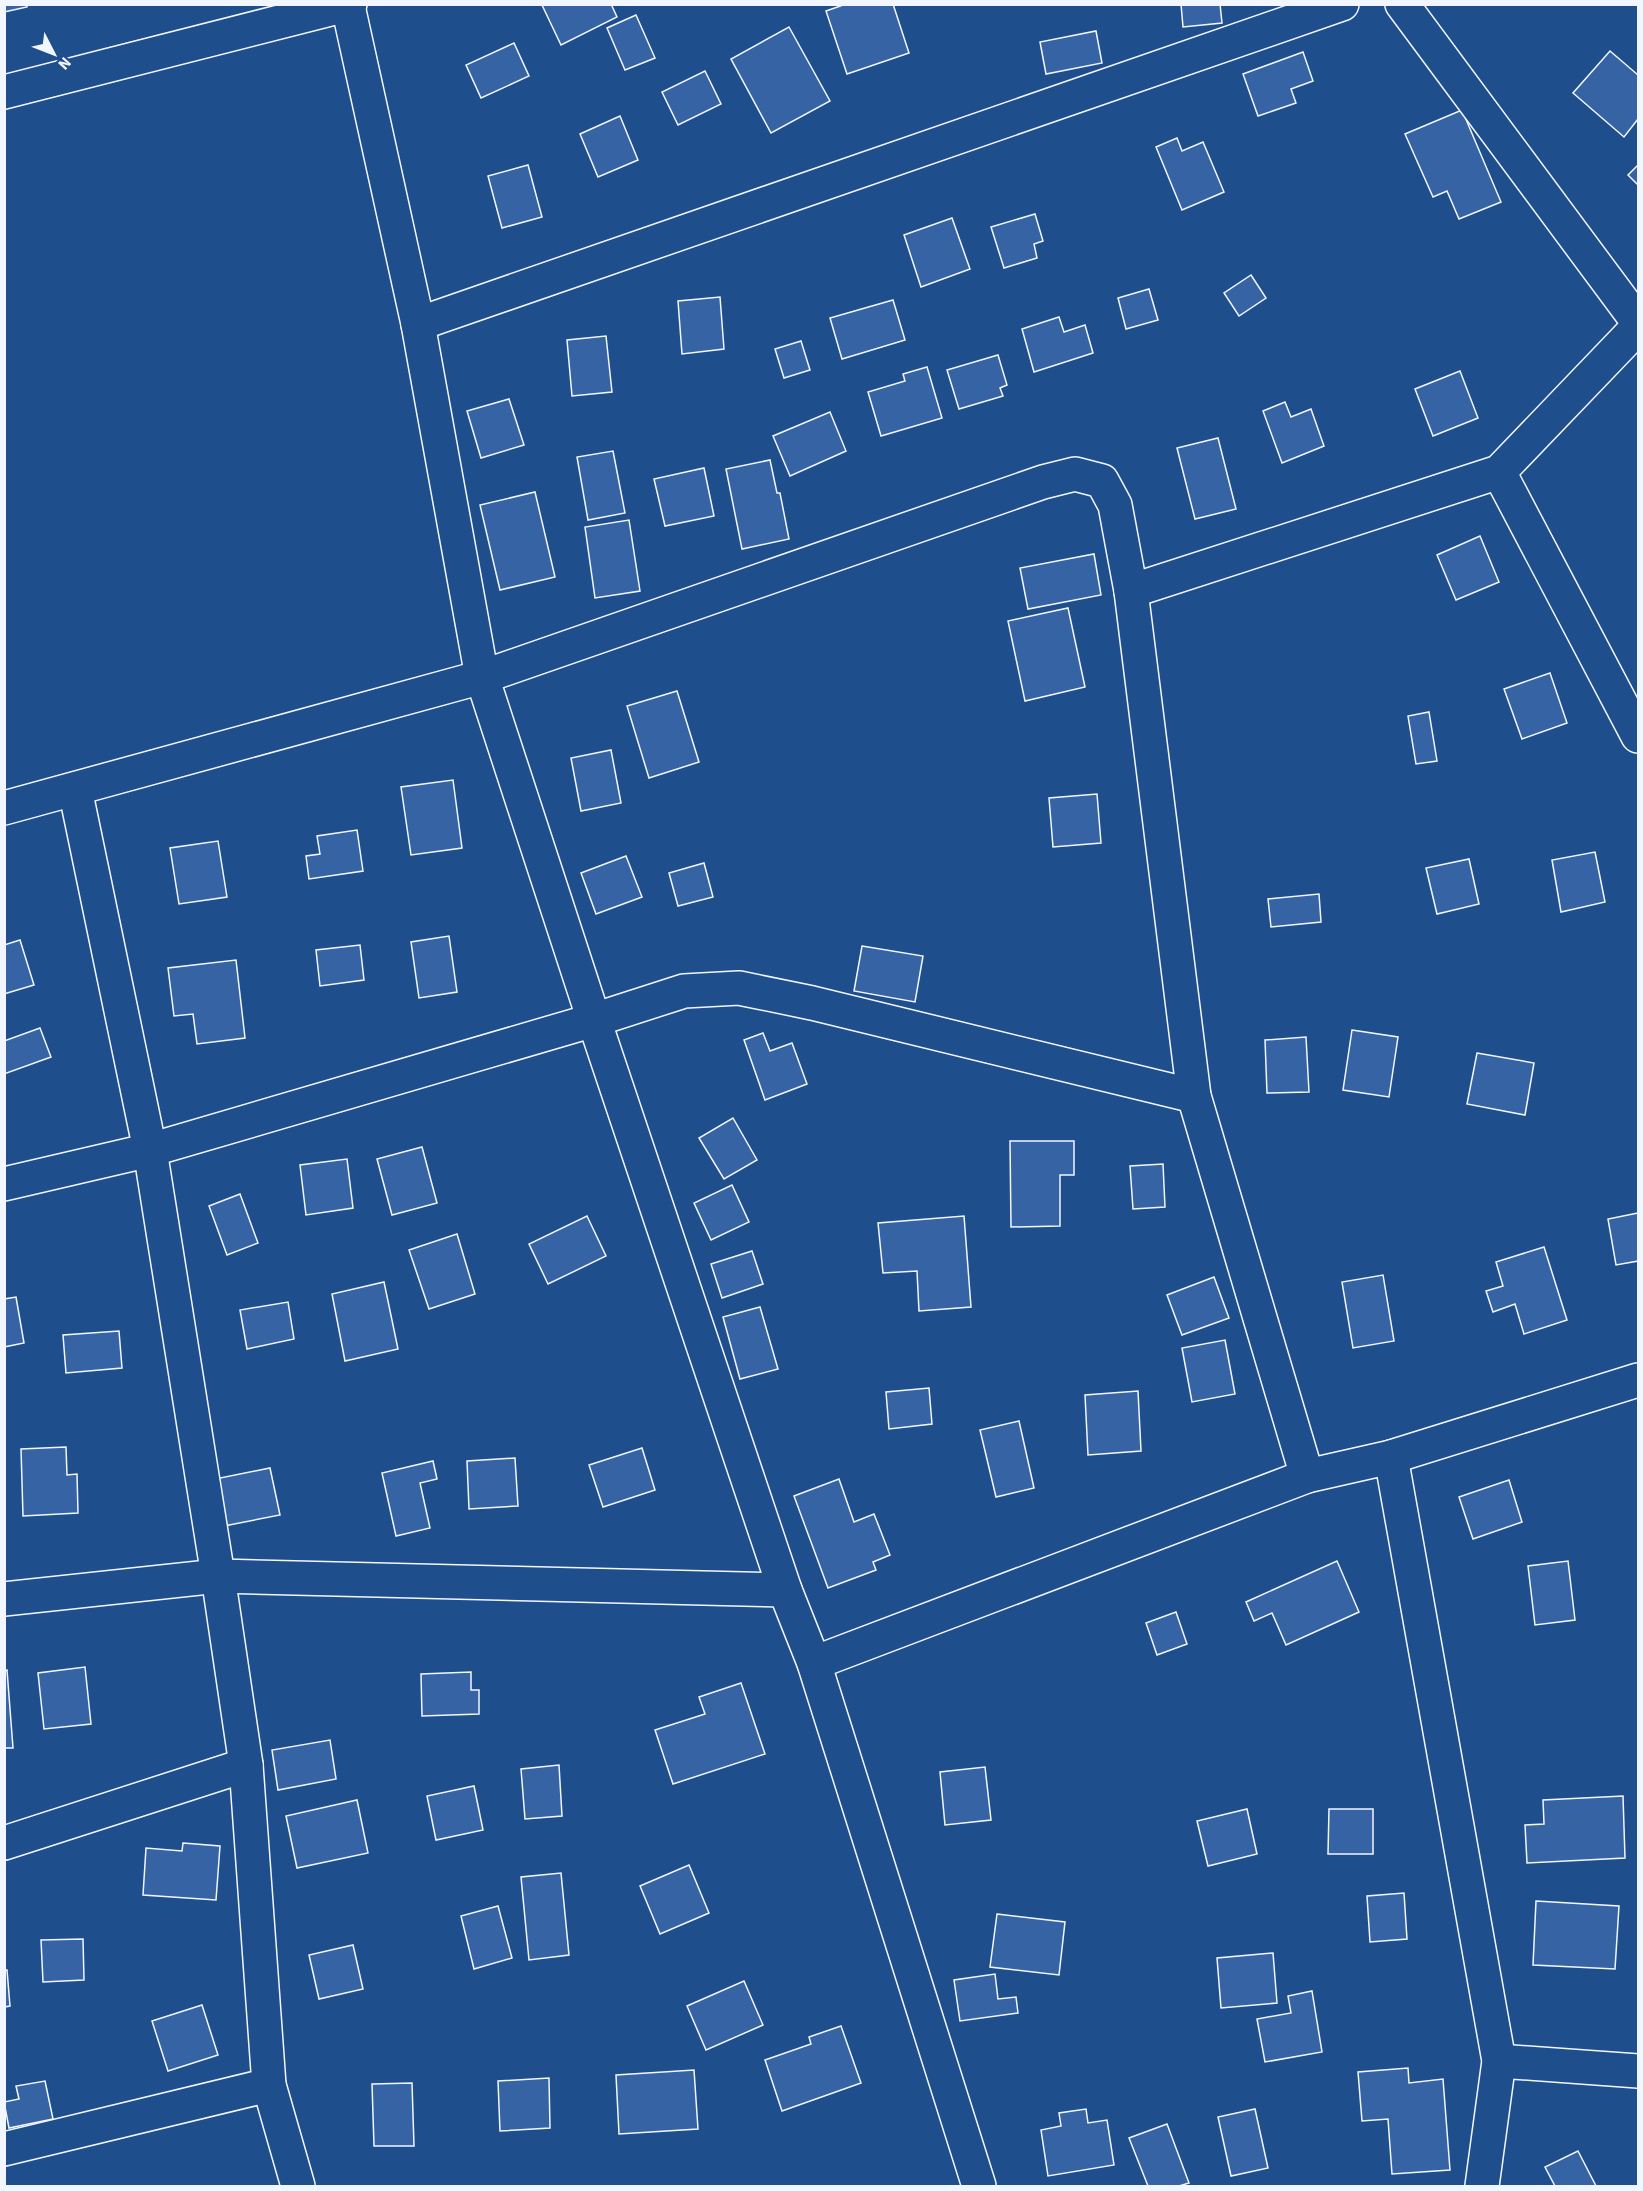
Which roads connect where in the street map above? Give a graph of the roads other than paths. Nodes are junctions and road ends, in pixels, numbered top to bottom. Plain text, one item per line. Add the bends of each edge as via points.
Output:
1 (1342, 4) edge
2 (1402, 4) edge
3 (349, 5) edge
4 (4, 92) edge
5 (1638, 322) edge
6 (418, 324) junction
7 (1638, 327) edge
8 (1499, 472) junction
9 (1131, 591) junction
10 (482, 677) junction
11 (1638, 736) edge
12 (75, 789) junction
13 (4, 808) edge
14 (594, 1020) junction
15 (1194, 1096) junction
16 (150, 1150) junction
17 (4, 1184) edge
18 (1638, 1380) edge
19 (1391, 1457) junction
20 (1307, 1476) junction
21 (218, 1576) junction
22 (785, 1590) junction
23 (4, 1599) edge
24 (814, 1663) junction
25 (246, 1765) junction
26 (4, 1842) edge
27 (1498, 2061) junction
28 (1638, 2071) edge
29 (269, 2085) junction
30 (4, 2149) edge
31 (1475, 2185) edge
32 (298, 2187) edge
33 (979, 2187) edge

1 - 6 street
2 - 5 street
3 - 4 street
3 - 6 street
6 - 10 street
7 - 8 street
8 - 9 street
8 - 11 street
9 - 10 street via 1115,505 1102,481 1075,474
9 - 15 street
10 - 12 street
10 - 14 street
12 - 13 street
12 - 16 street
14 - 15 street via 684,991 740,988
14 - 16 street
14 - 22 street
15 - 20 street
16 - 17 street
16 - 21 street
18 - 19 street
19 - 20 street
19 - 27 street
20 - 24 street
21 - 22 street
21 - 23 street
21 - 25 street
22 - 24 street
24 - 33 street
25 - 26 street
25 - 29 street
27 - 28 street
27 - 31 street
29 - 30 street
29 - 32 street

